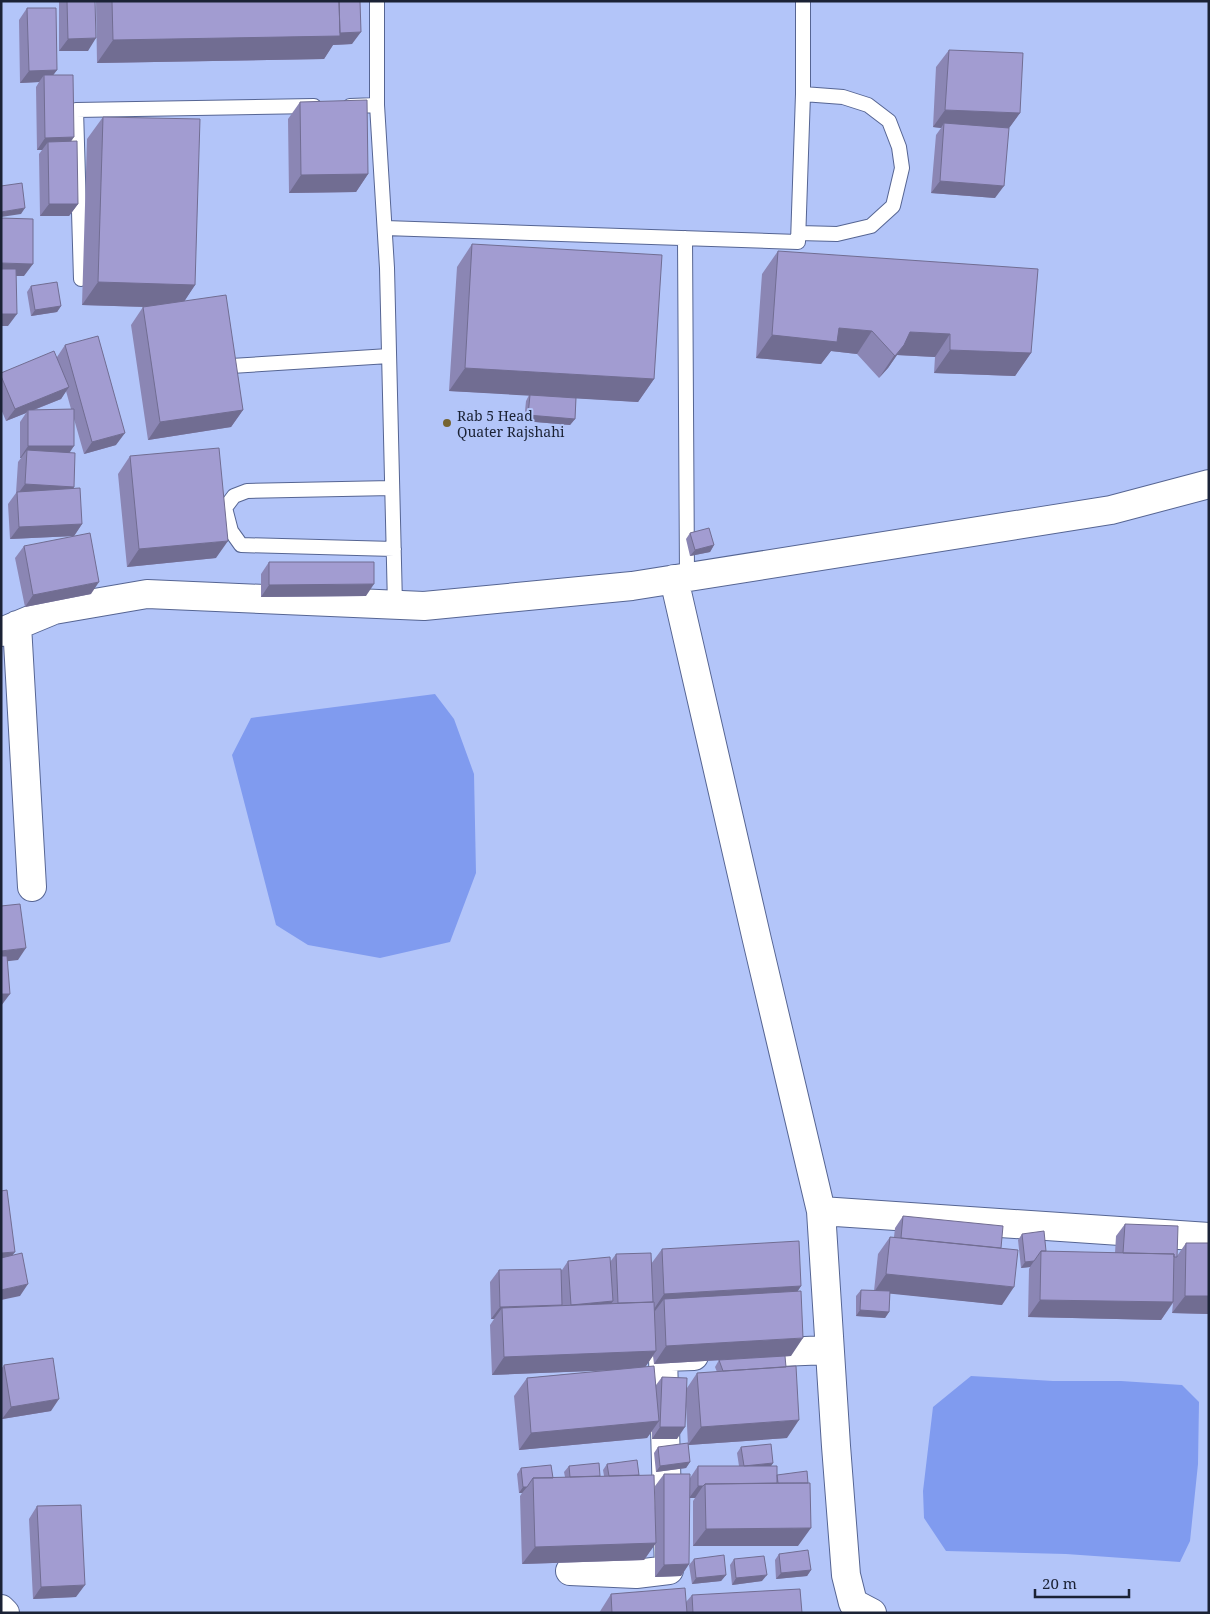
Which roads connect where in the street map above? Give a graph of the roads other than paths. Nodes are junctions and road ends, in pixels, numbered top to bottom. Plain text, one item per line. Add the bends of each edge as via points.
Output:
1 (377, 1) edge
2 (803, 1) edge
3 (804, 94) junction
4 (376, 105) junction
5 (385, 228) junction
6 (799, 233) junction
7 (685, 238) junction
8 (81, 279) dead end
9 (389, 356) junction
10 (231, 366) edge
11 (1209, 484) edge
12 (392, 488) junction
13 (394, 549) junction
14 (680, 578) junction
15 (395, 605) junction
16 (9, 629) edge
17 (32, 887) dead end
18 (821, 1211) junction
19 (1209, 1237) edge
20 (829, 1350) junction
21 (570, 1571) dead end
22 (1, 1609) edge
23 (5, 1613) edge
24 (872, 1613) edge

1 - 4 lane
2 - 3 lane
3 - 6 lane
3 - 6 lane via 843,97 868,105 890,121 902,168 893,206 872,226 837,234
4 - 5 lane
4 - 8 lane via 76,110
5 - 7 lane
5 - 9 lane
6 - 7 lane via 798,242
7 - 14 lane
9 - 10 lane
9 - 12 lane
11 - 14 street via 1112,510
12 - 13 lane
12 - 13 lane via 248,491 234,496 224,508 231,531 241,545
13 - 15 lane
14 - 15 street via 632,586 424,606
14 - 18 street via 756,940
15 - 16 street via 147,594 54,610
16 - 17 street
18 - 19 street
18 - 20 street
20 - 21 street via 663,1357 669,1570 636,1574
20 - 24 street via 846,1576 853,1603
22 - 23 street

